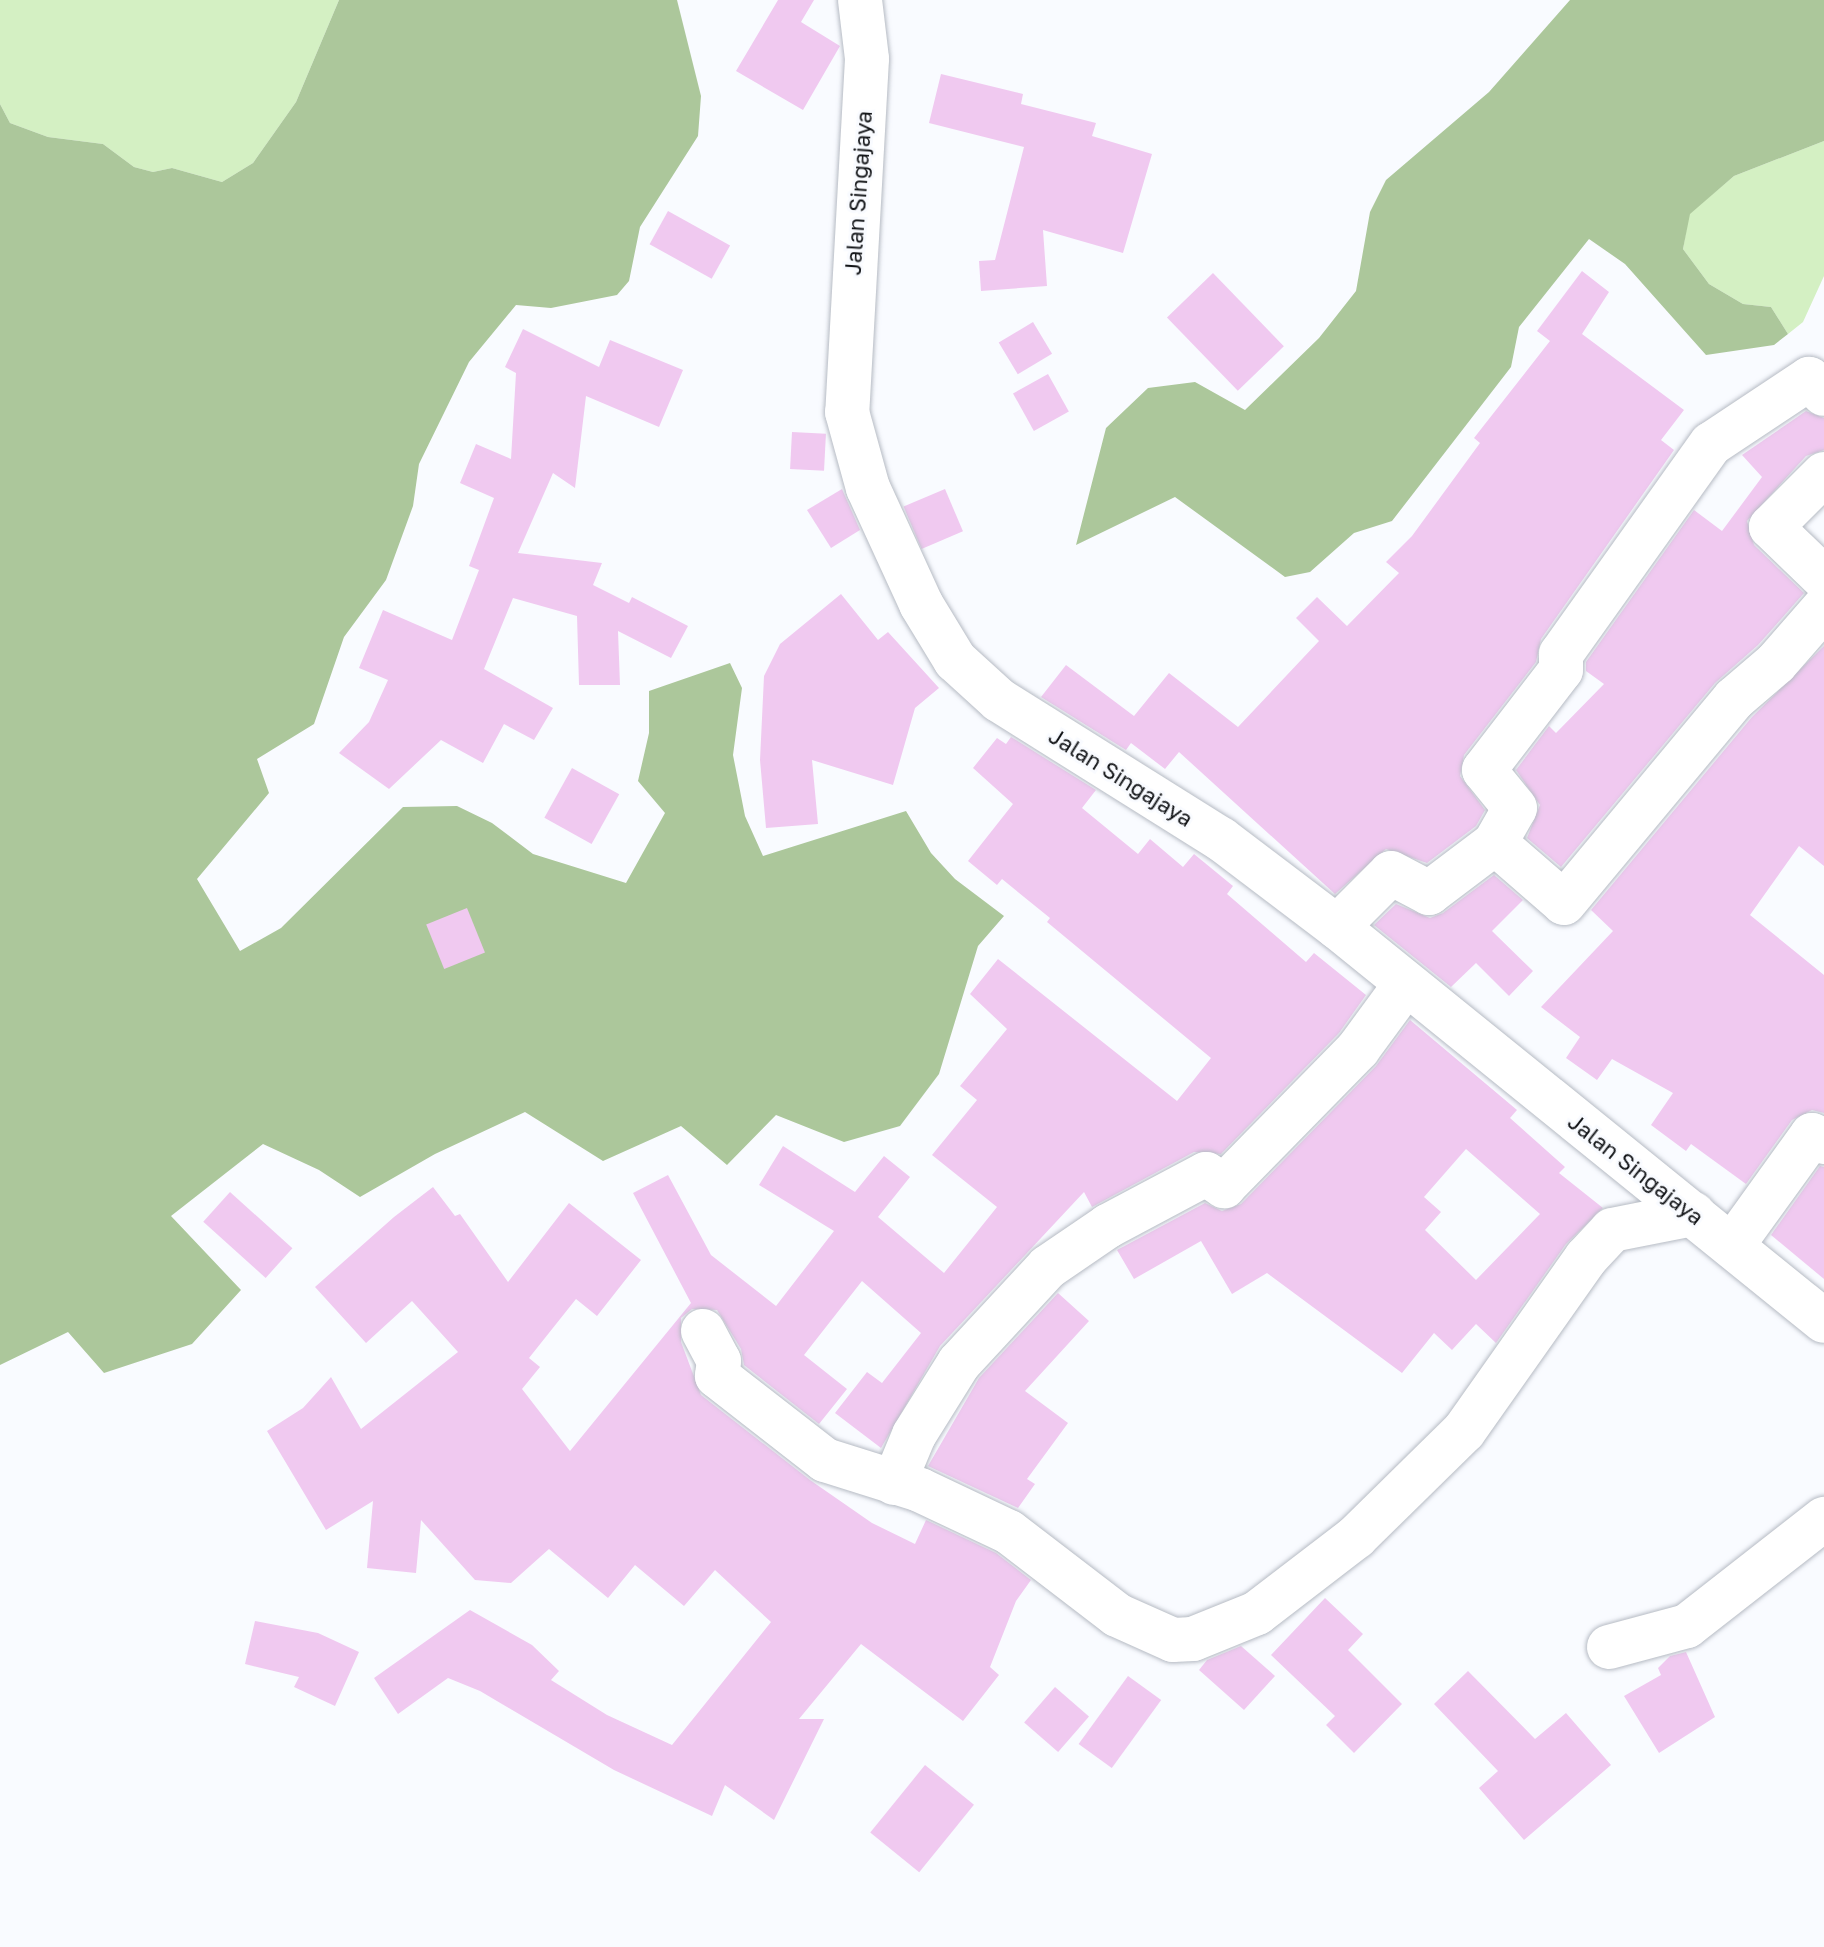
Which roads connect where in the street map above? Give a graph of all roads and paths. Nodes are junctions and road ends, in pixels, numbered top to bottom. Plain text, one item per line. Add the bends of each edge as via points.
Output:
1 (860, 0) edge
2 (1824, 394) edge
3 (1824, 474) edge
4 (1824, 578) edge
5 (1824, 608) edge
6 (1495, 843) junction
7 (1337, 927) junction
8 (1405, 985) junction
9 (1824, 1142) edge
10 (1693, 1214) junction
11 (1732, 1246) junction
12 (1824, 1321) edge
13 (703, 1331) dead end
14 (894, 1483) junction
15 (1824, 1519) edge
16 (1609, 1647) dead end

1 - 7 street, Jalan Singajaya via 867,59 847,412 868,488 921,604 955,660 999,700 1221,839
2 - 6 street via 1809,379 1711,444 1561,654 1561,670 1484,770 1515,808
3 - 4 street via 1771,527
5 - 6 street via 1776,663 1734,699 1564,903
6 - 7 street via 1429,893 1391,873
7 - 8 street, Jalan Singajaya
8 - 10 street, Jalan Singajaya
8 - 14 street via 1358,1049 1224,1186 1206,1174 1108,1226 1048,1267 959,1363 914,1435
9 - 11 street via 1812,1135
10 - 11 street, Jalan Singajaya
10 - 14 street via 1612,1230 1586,1258 1464,1431 1356,1537 1257,1613 1193,1639 1150,1632 1117,1615 1009,1532
11 - 12 street, Jalan Singajaya
13 - 14 street via 719,1361 720,1379 825,1460
15 - 16 street via 1687,1626

